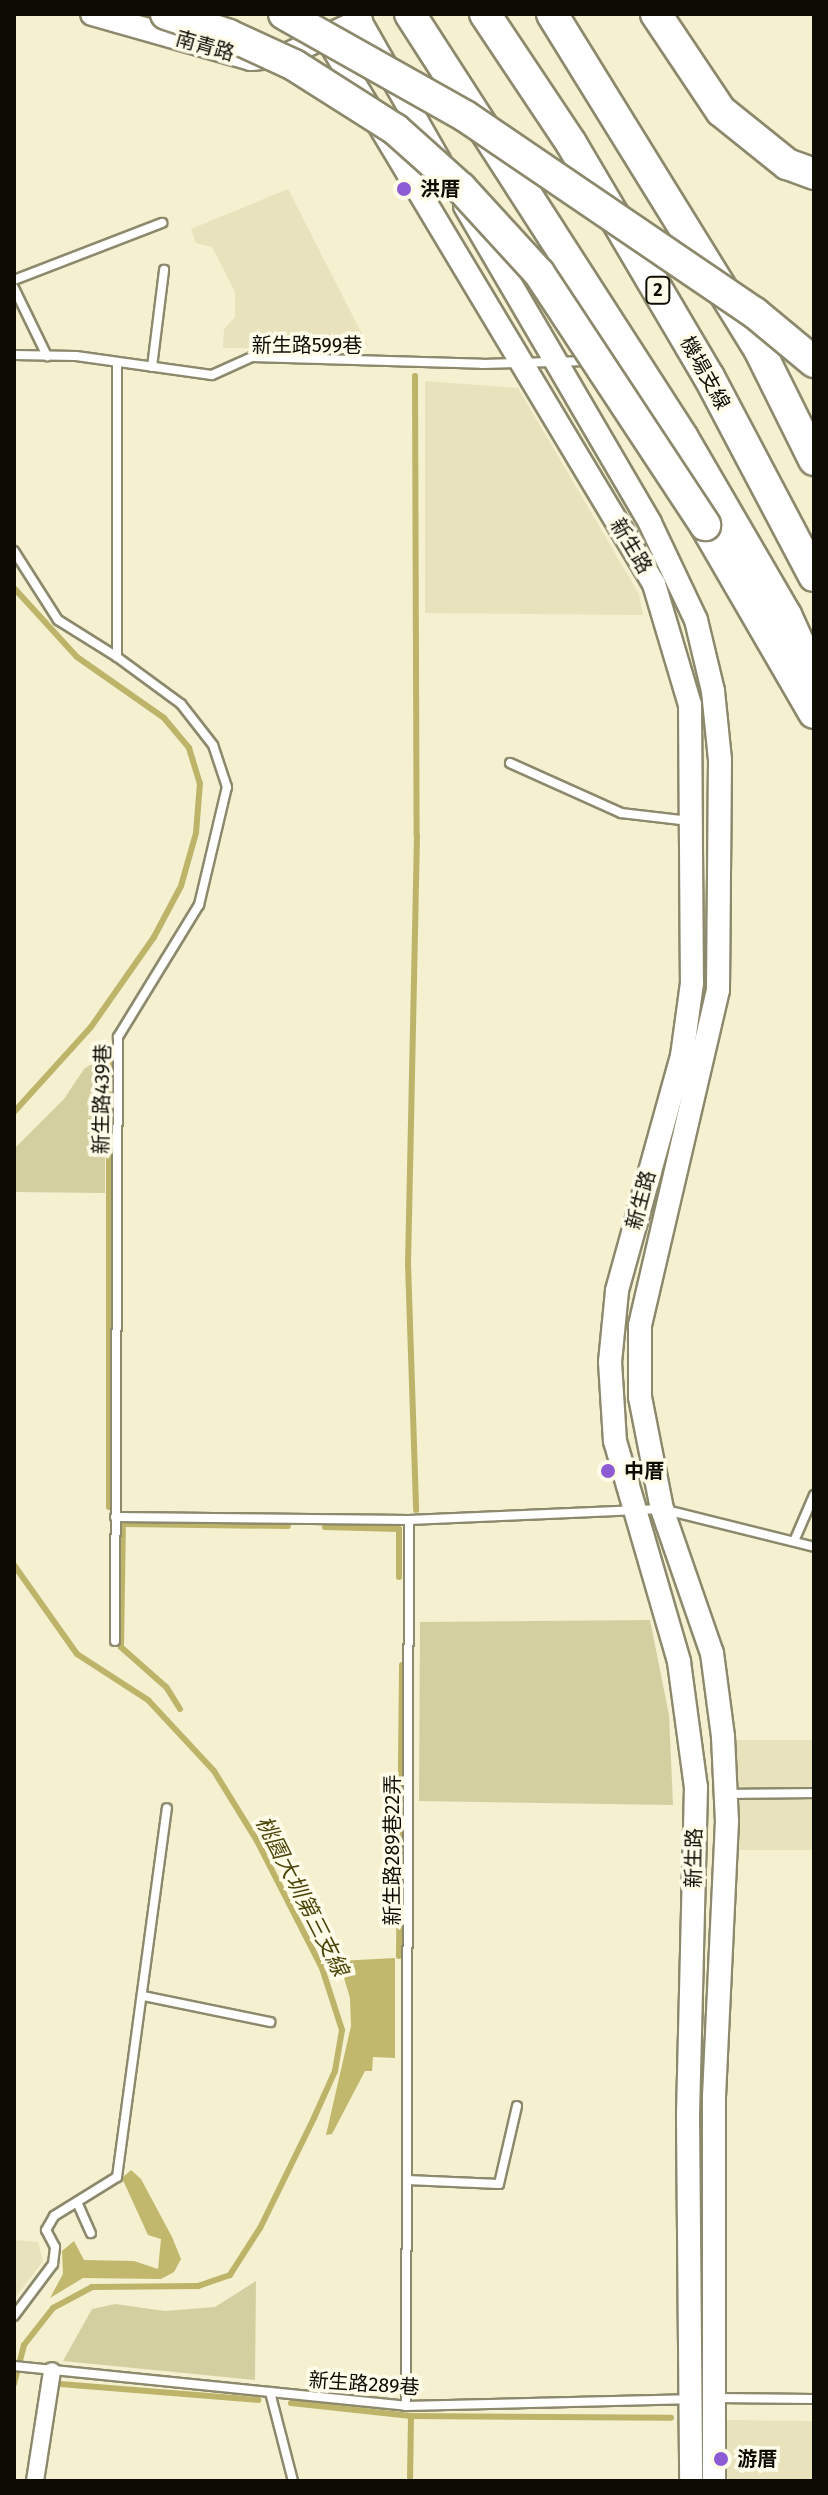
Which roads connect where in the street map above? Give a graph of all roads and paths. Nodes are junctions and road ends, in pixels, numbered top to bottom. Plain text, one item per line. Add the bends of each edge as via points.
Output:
1 (92, 14) edge
2 (166, 14) edge
3 (284, 14) edge
4 (307, 14) edge
5 (410, 14) edge
6 (485, 14) edge
7 (552, 14) edge
8 (656, 14) edge
9 (358, 17) edge
10 (327, 37) junction
11 (814, 174) edge
12 (162, 223) dead end
13 (164, 270) dead end
14 (14, 280) edge
15 (14, 288) edge
16 (14, 355) edge
17 (47, 356) junction
18 (518, 359) junction
19 (556, 361) junction
20 (587, 361) dead end
21 (117, 362) junction
22 (814, 362) edge
23 (152, 367) junction
24 (814, 460) edge
25 (14, 551) edge
26 (814, 576) edge
27 (117, 657) junction
28 (814, 677) edge
29 (814, 713) edge
30 (510, 763) dead end
31 (691, 821) junction
32 (814, 1495) edge
33 (662, 1509) junction
34 (633, 1514) junction
35 (115, 1517) junction
36 (409, 1520) junction
37 (795, 1539) junction
38 (814, 1547) edge
39 (115, 1641) dead end
40 (814, 1793) edge
41 (725, 1794) junction
42 (167, 1808) dead end
43 (143, 1996) junction
44 (270, 2022) dead end
45 (517, 2106) dead end
46 (407, 2180) junction
47 (77, 2202) junction
48 (91, 2233) dead end
49 (14, 2316) edge
50 (14, 2366) edge
51 (52, 2371) junction
52 (270, 2392) junction
53 (703, 2398) junction
54 (814, 2399) edge
55 (406, 2406) junction
56 (35, 2481) edge
57 (293, 2481) edge
58 (691, 2481) edge
59 (714, 2481) edge

1 - 10 main road, 南青路 via 251,59 284,56
2 - 29 highway, bridge via 294,65 395,129 461,188 539,273 705,525
3 - 22 highway, bridge via 465,116 732,297
4 - 10 main road, 新生路
5 - 28 highway via 683,438 786,615
6 - 26 highway, 機場支線 / 2 via 571,143 709,377
7 - 24 highway via 759,349
8 - 11 highway via 721,111 787,164
9 - 10 main road, 南青路
9 - 19 main road, 新生路
10 - 18 main road, 新生路
12 - 14 lane
13 - 23 lane
15 - 17 lane
16 - 17 lane, 新生路599巷
17 - 21 lane, 新生路599巷
18 - 19 lane, 新生路599巷
18 - 23 lane, 新生路599巷 via 482,364 252,357 212,375
18 - 31 main road, 新生路 via 654,584 690,705
19 - 20 lane, 新生路599巷
19 - 33 main road, 新生路 via 650,523 696,620 713,691 720,760 718,990 640,1326 640,1397
21 - 23 lane, 新生路599巷
21 - 27 lane
25 - 27 lane, 新生路439巷 via 58,620
27 - 35 lane, 新生路439巷 via 181,704 213,745 227,787 199,905 118,1037
30 - 31 lane via 621,813
31 - 34 main road, 新生路 via 692,983 682,1056 617,1291 610,1362 615,1441
32 - 37 lane
33 - 34 lane
33 - 37 lane via 770,1540
33 - 41 main road, 新生路 via 712,1653
34 - 36 lane
34 - 53 main road, 新生路 via 679,1662 696,1787 688,2117
35 - 36 lane
35 - 39 lane, 新生路439巷
36 - 46 lane, 新生路289巷22弄
37 - 38 lane
40 - 41 lane
41 - 53 main road, 新生路
42 - 43 lane
43 - 44 lane
43 - 47 lane via 117,2177
45 - 46 lane via 499,2184
46 - 55 lane, 新生路289巷22弄
47 - 48 lane
47 - 49 lane via 54,2216 46,2230 55,2247 53,2264
50 - 51 lane, 新生路289巷
51 - 52 lane, 新生路289巷
51 - 56 street
52 - 55 lane, 新生路289巷
52 - 57 lane
53 - 54 lane, 新生路289巷
53 - 55 lane, 新生路289巷
53 - 58 main road, 新生路
53 - 59 main road, 新生路

